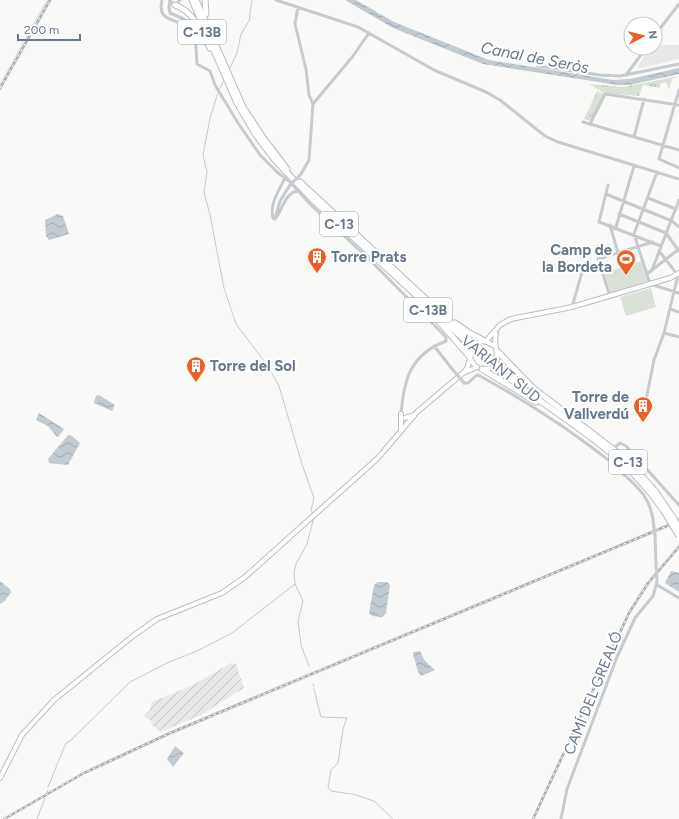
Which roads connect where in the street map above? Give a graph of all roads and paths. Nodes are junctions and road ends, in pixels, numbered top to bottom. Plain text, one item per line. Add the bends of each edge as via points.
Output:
1 (162, 0) edge
2 (170, 0) edge
3 (192, 0) edge
4 (196, 0) edge
5 (205, 0) edge
6 (276, 0) edge
7 (177, 2) edge
8 (679, 4) edge
9 (298, 7) junction
10 (169, 8) junction
11 (663, 25) edge
12 (369, 33) junction
13 (197, 40) junction
14 (215, 41) junction
15 (641, 56) edge
16 (220, 64) junction
17 (679, 64) edge
18 (538, 66) dead end
19 (633, 68) junction
20 (638, 73) junction
21 (626, 75) junction
22 (229, 84) junction
23 (679, 90) edge
24 (644, 100) junction
25 (313, 104) junction
26 (675, 104) junction
27 (679, 105) edge
28 (583, 122) dead end
29 (590, 124) junction
30 (634, 137) junction
31 (663, 145) junction
32 (679, 150) edge
33 (634, 166) junction
34 (679, 168) edge
35 (657, 172) junction
36 (285, 178) junction
37 (679, 179) edge
38 (608, 185) dead end
39 (298, 191) junction
40 (606, 194) junction
41 (648, 198) junction
42 (622, 200) junction
43 (679, 200) edge
44 (644, 209) junction
45 (677, 212) edge
46 (619, 214) junction
47 (275, 219) junction
48 (672, 221) junction
49 (639, 222) junction
50 (610, 225) junction
51 (616, 227) junction
52 (679, 228) edge
53 (634, 234) junction
54 (666, 234) junction
55 (653, 242) junction
56 (661, 246) junction
57 (638, 247) junction
58 (679, 250) edge
59 (659, 251) junction
60 (618, 253) junction
61 (665, 260) junction
62 (383, 265) junction
63 (584, 265) dead end
64 (622, 267) dead end
65 (652, 270) junction
66 (647, 274) junction
67 (399, 275) junction
68 (678, 276) edge
69 (650, 284) junction
70 (658, 284) junction
71 (674, 292) junction
72 (679, 293) edge
73 (610, 296) junction
74 (571, 307) junction
75 (670, 309) junction
76 (679, 312) edge
77 (513, 319) junction
78 (502, 324) junction
79 (664, 333) junction
80 (496, 335) junction
81 (679, 337) edge
82 (486, 341) junction
83 (434, 346) junction
84 (474, 346) junction
85 (495, 346) junction
86 (498, 352) junction
87 (470, 358) junction
88 (495, 364) junction
89 (479, 368) junction
90 (463, 373) junction
91 (401, 414) joint
92 (570, 418) junction
93 (642, 420) dead end
94 (405, 422) junction
95 (602, 445) junction
96 (615, 447) dead end
97 (610, 455) dead end
98 (611, 462) junction
99 (679, 505) edge
100 (672, 520) junction
101 (679, 528) edge
102 (679, 536) edge
103 (657, 584) junction
104 (679, 598) edge
105 (0, 778) edge
106 (561, 819) edge

1 - 13 street via 162,9 166,17 182,24
2 - 7 street
2 - 10 street
3 - 16 highway, C-13
4 - 14 highway, C-13
5 - 14 highway, C-13B via 205,11
6 - 9 street
7 - 10 street
7 - 16 highway, C-13B via 193,19
8 - 11 street
9 - 12 street
9 - 25 street via 295,24
10 - 13 street via 172,14 186,22
12 - 25 street
12 - 33 street via 430,68 491,94 551,139
13 - 36 street via 197,64 210,71 238,123 260,155
14 - 16 highway, C-13
15 - 19 street
16 - 22 highway, C-13
16 - 22 highway, C-13B
17 - 20 street
18 - 21 street via 600,75
19 - 20 street via 634,72
19 - 21 street
20 - 21 street
22 - 62 highway, VARIANT SUD / C-13 via 256,135 279,165
22 - 67 highway, C-13 via 286,167
23 - 26 street
24 - 26 street
24 - 29 street via 605,94
24 - 30 street
25 - 47 street, bridge via 309,160 280,201
26 - 27 street
26 - 31 street
28 - 29 street
29 - 30 street
30 - 31 street
31 - 32 street
31 - 34 street via 659,159
33 - 35 street
33 - 42 street
35 - 37 street
35 - 41 street
36 - 39 street
36 - 47 street via 275,199 272,214
38 - 40 street
39 - 47 street via 288,197
39 - 83 street via 444,335 447,340
40 - 42 street
40 - 50 street via 598,222
41 - 44 street
41 - 45 street
42 - 44 street
42 - 46 street
43 - 45 street
44 - 48 street
44 - 49 street
45 - 48 street
46 - 49 street
46 - 51 street
48 - 52 street
48 - 54 street
49 - 53 street
49 - 54 street
50 - 51 street
50 - 60 street
51 - 53 street
53 - 55 street
53 - 57 street
54 - 56 street
54 - 58 street
55 - 56 street
55 - 57 street
56 - 59 street
57 - 60 street
57 - 66 street
58 - 61 street
59 - 61 street
59 - 65 street
60 - 64 street
60 - 73 street via 598,259
61 - 65 street
61 - 68 street
62 - 84 highway, VARIANT SUD / C-13
62 - 87 highway, C-13B via 443,326
63 - 74 street
65 - 66 street
66 - 69 street
67 - 82 highway, C-13B via 454,322
67 - 84 highway, VARIANT SUD / C-13
68 - 70 main road
68 - 71 street
69 - 70 main road
69 - 73 main road
70 - 71 street
71 - 72 street
71 - 75 street
73 - 74 main road
74 - 77 main road
75 - 76 street
75 - 79 street
77 - 78 main road
77 - 80 main road via 502,326
78 - 80 main road
78 - 82 main road
79 - 81 street
79 - 93 street via 654,360
80 - 85 main road
82 - 85 main road
82 - 87 main road via 474,345 470,351
83 - 91 street via 419,357 407,376
83 - 98 street, bridge via 464,383 468,383 477,375 480,376 522,400
84 - 88 highway, VARIANT SUD / C-13
85 - 86 main road
86 - 89 main road via 493,366 488,369
86 - 92 highway via 525,382
87 - 89 main road
87 - 90 main road
88 - 92 highway, VARIANT SUD / C-13
88 - 95 highway, VARIANT SUD / C-13 via 538,400
89 - 90 main road
89 - 95 highway
90 - 94 main road
91 - 94 main road
92 - 100 highway, C-13 via 634,467 655,491
94 - 105 main road via 401,431 378,458 235,585 222,593 157,619 54,700 22,736
95 - 100 highway, VARIANT SUD / C-13 via 639,478
96 - 99 street via 619,444 625,445
97 - 98 street
98 - 103 street, bridge via 645,495 652,509
100 - 101 highway, C-13, bridge
100 - 102 highway, C-13, bridge
103 - 104 street
103 - 106 street, CAMÍ DEL GREALÓ via 652,599 633,621 617,657 567,789

